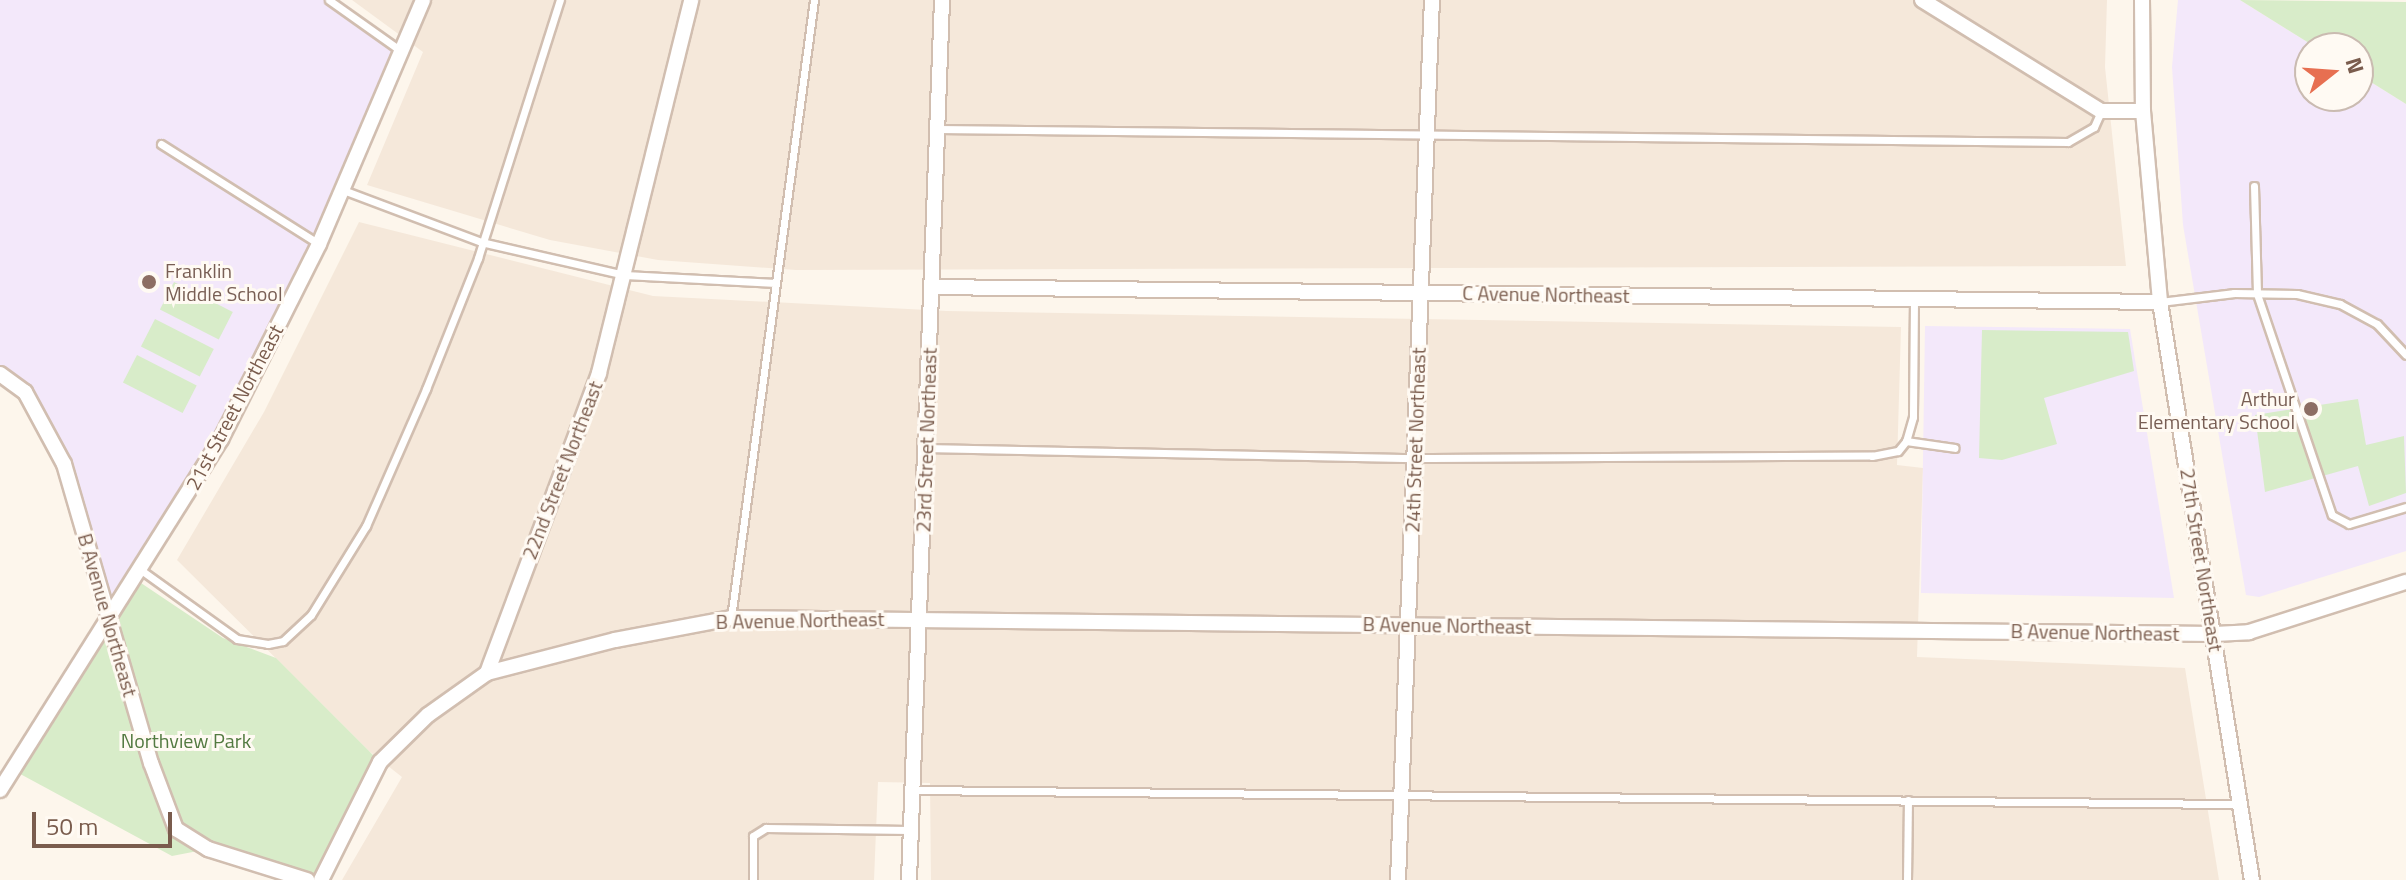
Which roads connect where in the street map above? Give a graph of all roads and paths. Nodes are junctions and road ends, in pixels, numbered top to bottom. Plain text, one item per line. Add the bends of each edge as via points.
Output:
1 (329, 0) edge
2 (423, 0) edge
3 (560, 0) edge
4 (691, 0) edge
5 (814, 0) edge
6 (942, 0) edge
7 (1432, 0) edge
8 (1922, 0) edge
9 (2142, 0) edge
10 (401, 51) junction
11 (2101, 111) junction
12 (2143, 111) junction
13 (938, 129) junction
14 (1425, 134) junction
15 (161, 144) dead end
16 (2254, 186) dead end
17 (343, 190) junction
18 (481, 242) junction
19 (319, 244) junction
20 (625, 275) junction
21 (776, 283) junction
22 (932, 287) junction
23 (1420, 292) junction
24 (2257, 294) junction
25 (1914, 299) junction
26 (2160, 302) junction
27 (2406, 355) edge
28 (2, 381) edge
29 (1906, 441) junction
30 (925, 448) junction
31 (1955, 448) dead end
32 (1415, 458) junction
33 (2406, 507) edge
34 (141, 570) junction
35 (2406, 582) edge
36 (109, 616) junction
37 (731, 618) junction
38 (919, 618) junction
39 (1408, 625) junction
40 (2215, 634) junction
41 (487, 673) junction
42 (6, 766) edge
43 (0, 790) edge
44 (912, 790) junction
45 (1401, 794) junction
46 (1908, 800) junction
47 (2239, 804) junction
48 (909, 830) junction
49 (307, 880) edge
50 (321, 880) edge
51 (753, 880) edge
52 (909, 880) edge
53 (1398, 880) edge
54 (1907, 880) edge
55 (2252, 880) edge

1 - 10 lane
2 - 10 street, 21st Street Northeast
3 - 18 lane
4 - 20 street, 22nd Street Northeast
5 - 21 lane
6 - 13 street, 23rd Street Northeast
7 - 14 street, 24th Street Northeast
8 - 11 street
9 - 12 street, 27th Street Northeast
10 - 17 street, 21st Street Northeast
11 - 12 street
11 - 14 lane via 2094,127 2068,142
12 - 26 street, 27th Street Northeast
13 - 14 lane
13 - 22 street, 23rd Street Northeast
14 - 23 street, 24th Street Northeast
15 - 19 lane
16 - 24 lane
17 - 18 lane
17 - 19 street, 21st Street Northeast
18 - 20 lane
18 - 34 lane via 366,526 297,629 268,644 237,639
19 - 34 street, 21st Street Northeast via 221,439
20 - 21 lane
20 - 41 street, 22nd Street Northeast via 599,373
21 - 37 lane
22 - 23 street, C Avenue Northeast
22 - 30 street, 23rd Street Northeast
23 - 25 street, C Avenue Northeast
23 - 32 street, 24th Street Northeast
24 - 26 lane
24 - 27 lane via 2297,294 2340,304 2377,324
24 - 33 lane via 2332,515 2349,524
25 - 26 street, C Avenue Northeast
25 - 29 lane via 1913,417
26 - 40 street, 27th Street Northeast
28 - 36 street, B Avenue Northeast via 25,392 64,464
29 - 31 lane
29 - 32 lane via 1898,451 1872,456
30 - 32 lane
30 - 38 street, 23rd Street Northeast
32 - 39 street, 24th Street Northeast
34 - 36 street, 21st Street Northeast
35 - 40 street, B Avenue Northeast via 2249,632
36 - 42 street, 21st Street Northeast
36 - 49 street, B Avenue Northeast via 176,829 208,849
37 - 38 street, B Avenue Northeast
37 - 41 street, B Avenue Northeast via 615,640
38 - 39 street, B Avenue Northeast
38 - 44 street, 23rd Street Northeast
39 - 40 street, B Avenue Northeast
39 - 45 street, 24th Street Northeast
40 - 47 street, 27th Street Northeast
41 - 50 street via 428,715 380,762
42 - 43 street, 21st Street Northeast
44 - 45 lane
44 - 48 street, 23rd Street Northeast
45 - 46 lane
45 - 53 street, 24th Street Northeast
46 - 47 lane
46 - 54 lane
47 - 55 street, 27th Street Northeast
48 - 51 lane via 766,828 753,836
48 - 52 street, 23rd Street Northeast

